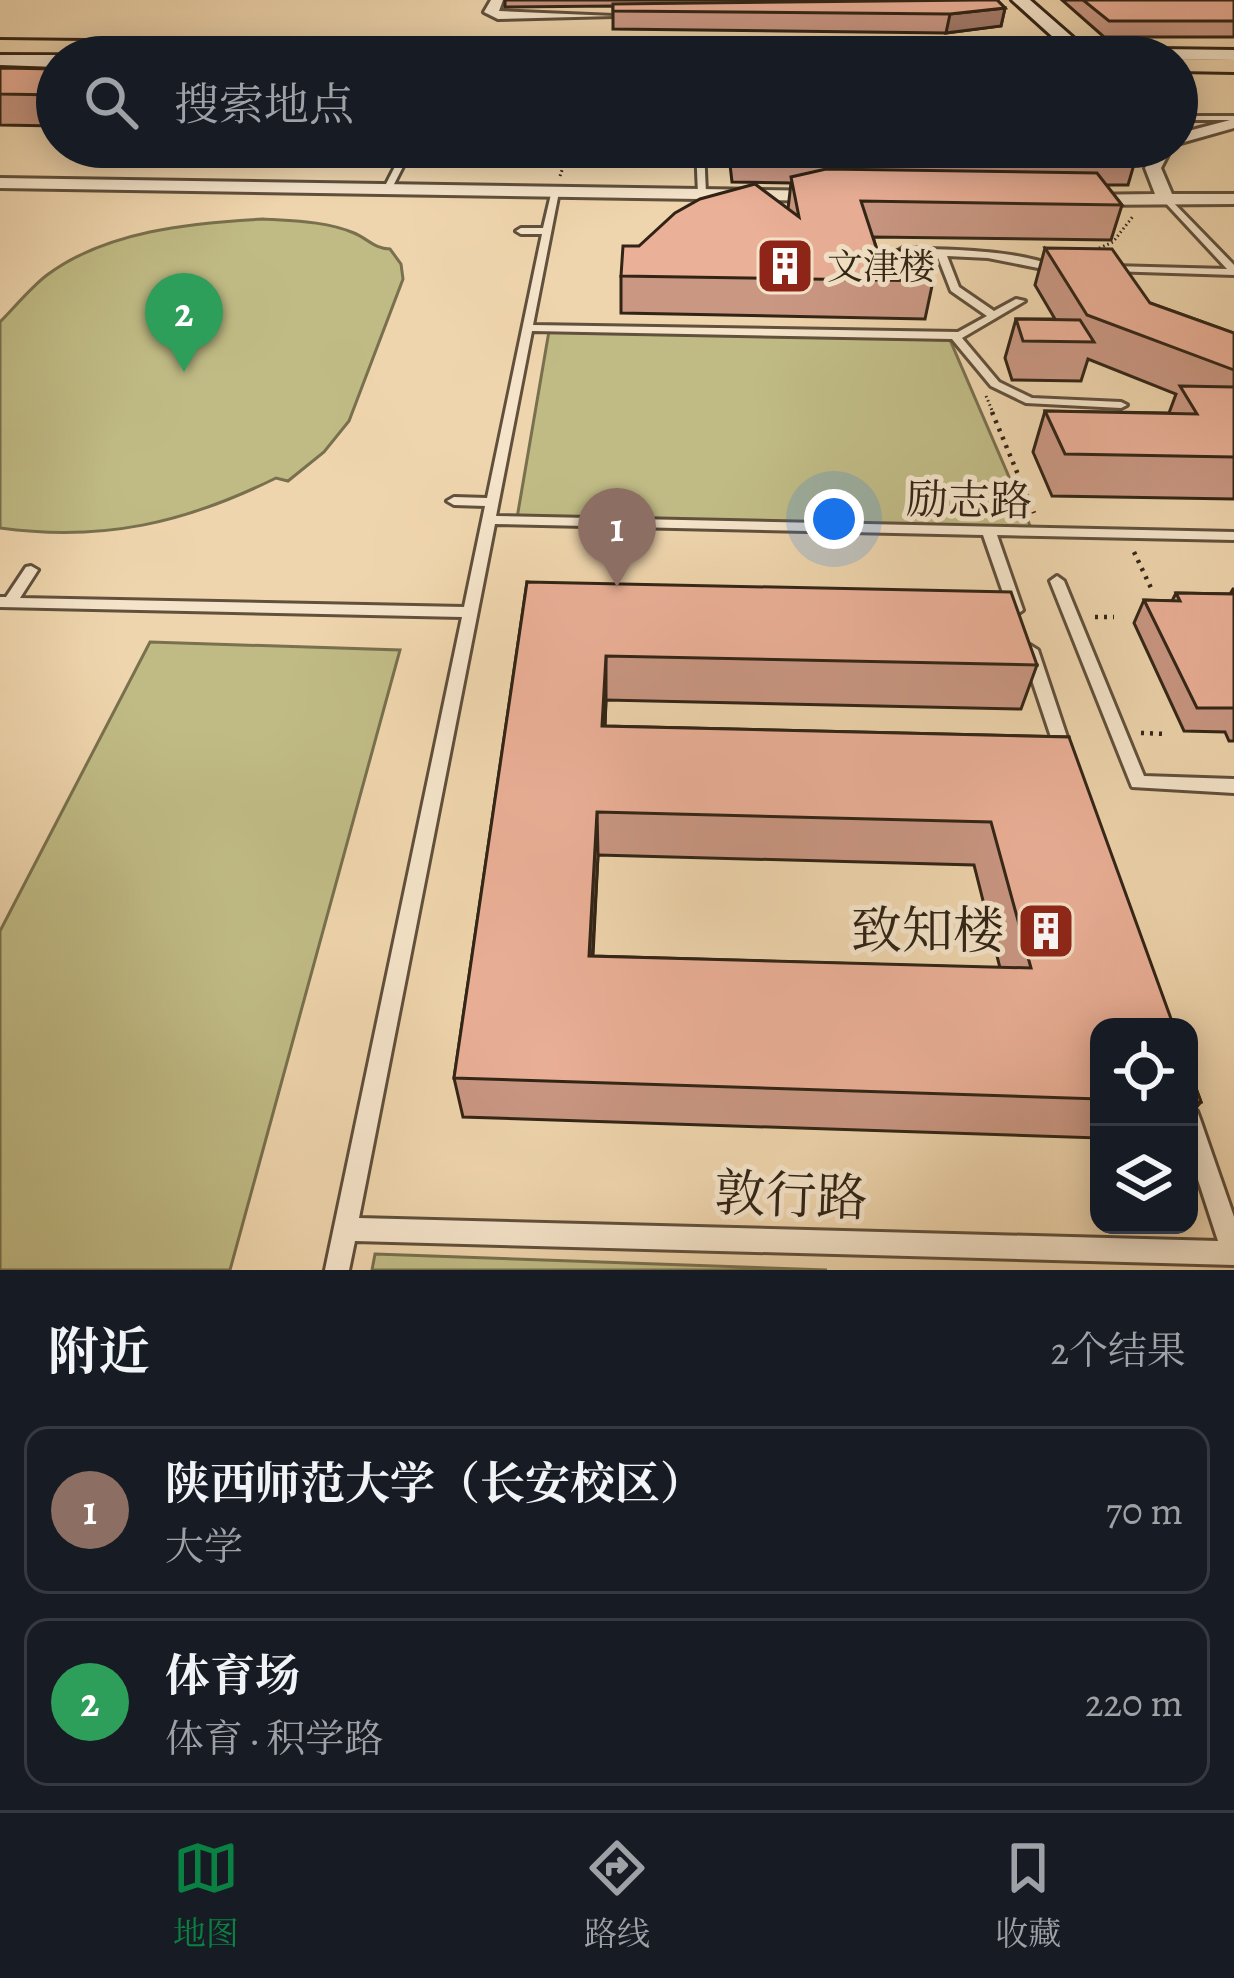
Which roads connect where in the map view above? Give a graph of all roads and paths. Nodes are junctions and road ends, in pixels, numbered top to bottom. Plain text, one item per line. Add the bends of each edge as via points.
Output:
1 (496, 0) edge
2 (584, 0) edge
3 (1009, 0) edge
4 (1020, 0) edge
5 (610, 9) edge
6 (632, 12) edge
7 (597, 36) edge
8 (1050, 36) edge
9 (1053, 36) edge
10 (0, 50) edge
11 (36, 50) edge
12 (36, 51) edge
13 (36, 57) edge
14 (1198, 62) edge
15 (1233, 65) edge
16 (1198, 66) edge
17 (1198, 119) edge
18 (1234, 121) edge
19 (1198, 132) edge
20 (398, 168) edge
21 (701, 168) edge
22 (1153, 168) edge
23 (0, 183) edge
24 (387, 190) junction
25 (555, 192) junction
26 (702, 194) junction
27 (839, 196) edge
28 (1165, 196) junction
29 (1234, 199) edge
30 (1067, 200) edge
31 (1136, 201) junction
32 (520, 231) dead end
33 (547, 232) junction
34 (893, 250) edge
35 (940, 251) junction
36 (1091, 252) edge
37 (1080, 269) edge
38 (1097, 269) edge
39 (1234, 271) edge
40 (1020, 301) dead end
41 (994, 316) junction
42 (527, 328) junction
43 (955, 336) junction
44 (991, 380) junction
45 (1120, 405) dead end
46 (454, 501) dead end
47 (489, 511) junction
48 (990, 533) junction
49 (1043, 535) junction
50 (1234, 536) edge
51 (1136, 557) dead end
52 (31, 570) dead end
53 (1057, 581) dead end
54 (1151, 588) dead end
55 (5, 602) edge
56 (470, 612) junction
57 (1074, 780) edge
58 (1234, 785) edge
59 (1191, 1126) edge
60 (345, 1229) junction
61 (1234, 1252) edge
62 (337, 1270) edge

1 - 2 street
1 - 5 street via 490,12 498,15
3 - 8 main road
4 - 9 main road
5 - 6 street
5 - 7 street
10 - 11 main road
10 - 12 main road
10 - 13 main road
14 - 15 main road
15 - 16 main road
17 - 18 lane
18 - 19 street
20 - 24 lane
21 - 26 lane
22 - 28 street
23 - 24 street
24 - 25 street
25 - 26 street
25 - 33 lane
26 - 27 street
28 - 29 street
28 - 31 street
28 - 39 lane
30 - 31 street
31 - 36 path via 1130,224
32 - 33 lane
33 - 42 lane
34 - 35 lane
35 - 37 lane
35 - 41 lane via 955,289
38 - 39 lane
40 - 41 lane
41 - 43 lane
42 - 43 lane
42 - 47 lane
43 - 44 lane
44 - 45 lane via 1030,400
44 - 49 path via 981,384
46 - 47 lane, 励志路
47 - 48 lane, 励志路
47 - 56 lane
48 - 49 lane, 励志路
48 - 57 lane
49 - 50 lane, 励志路
51 - 54 path
52 - 55 lane
53 - 58 lane via 1138,782
55 - 56 lane
56 - 60 lane
59 - 61 lane
60 - 61 lane, 敦行路
60 - 62 lane

